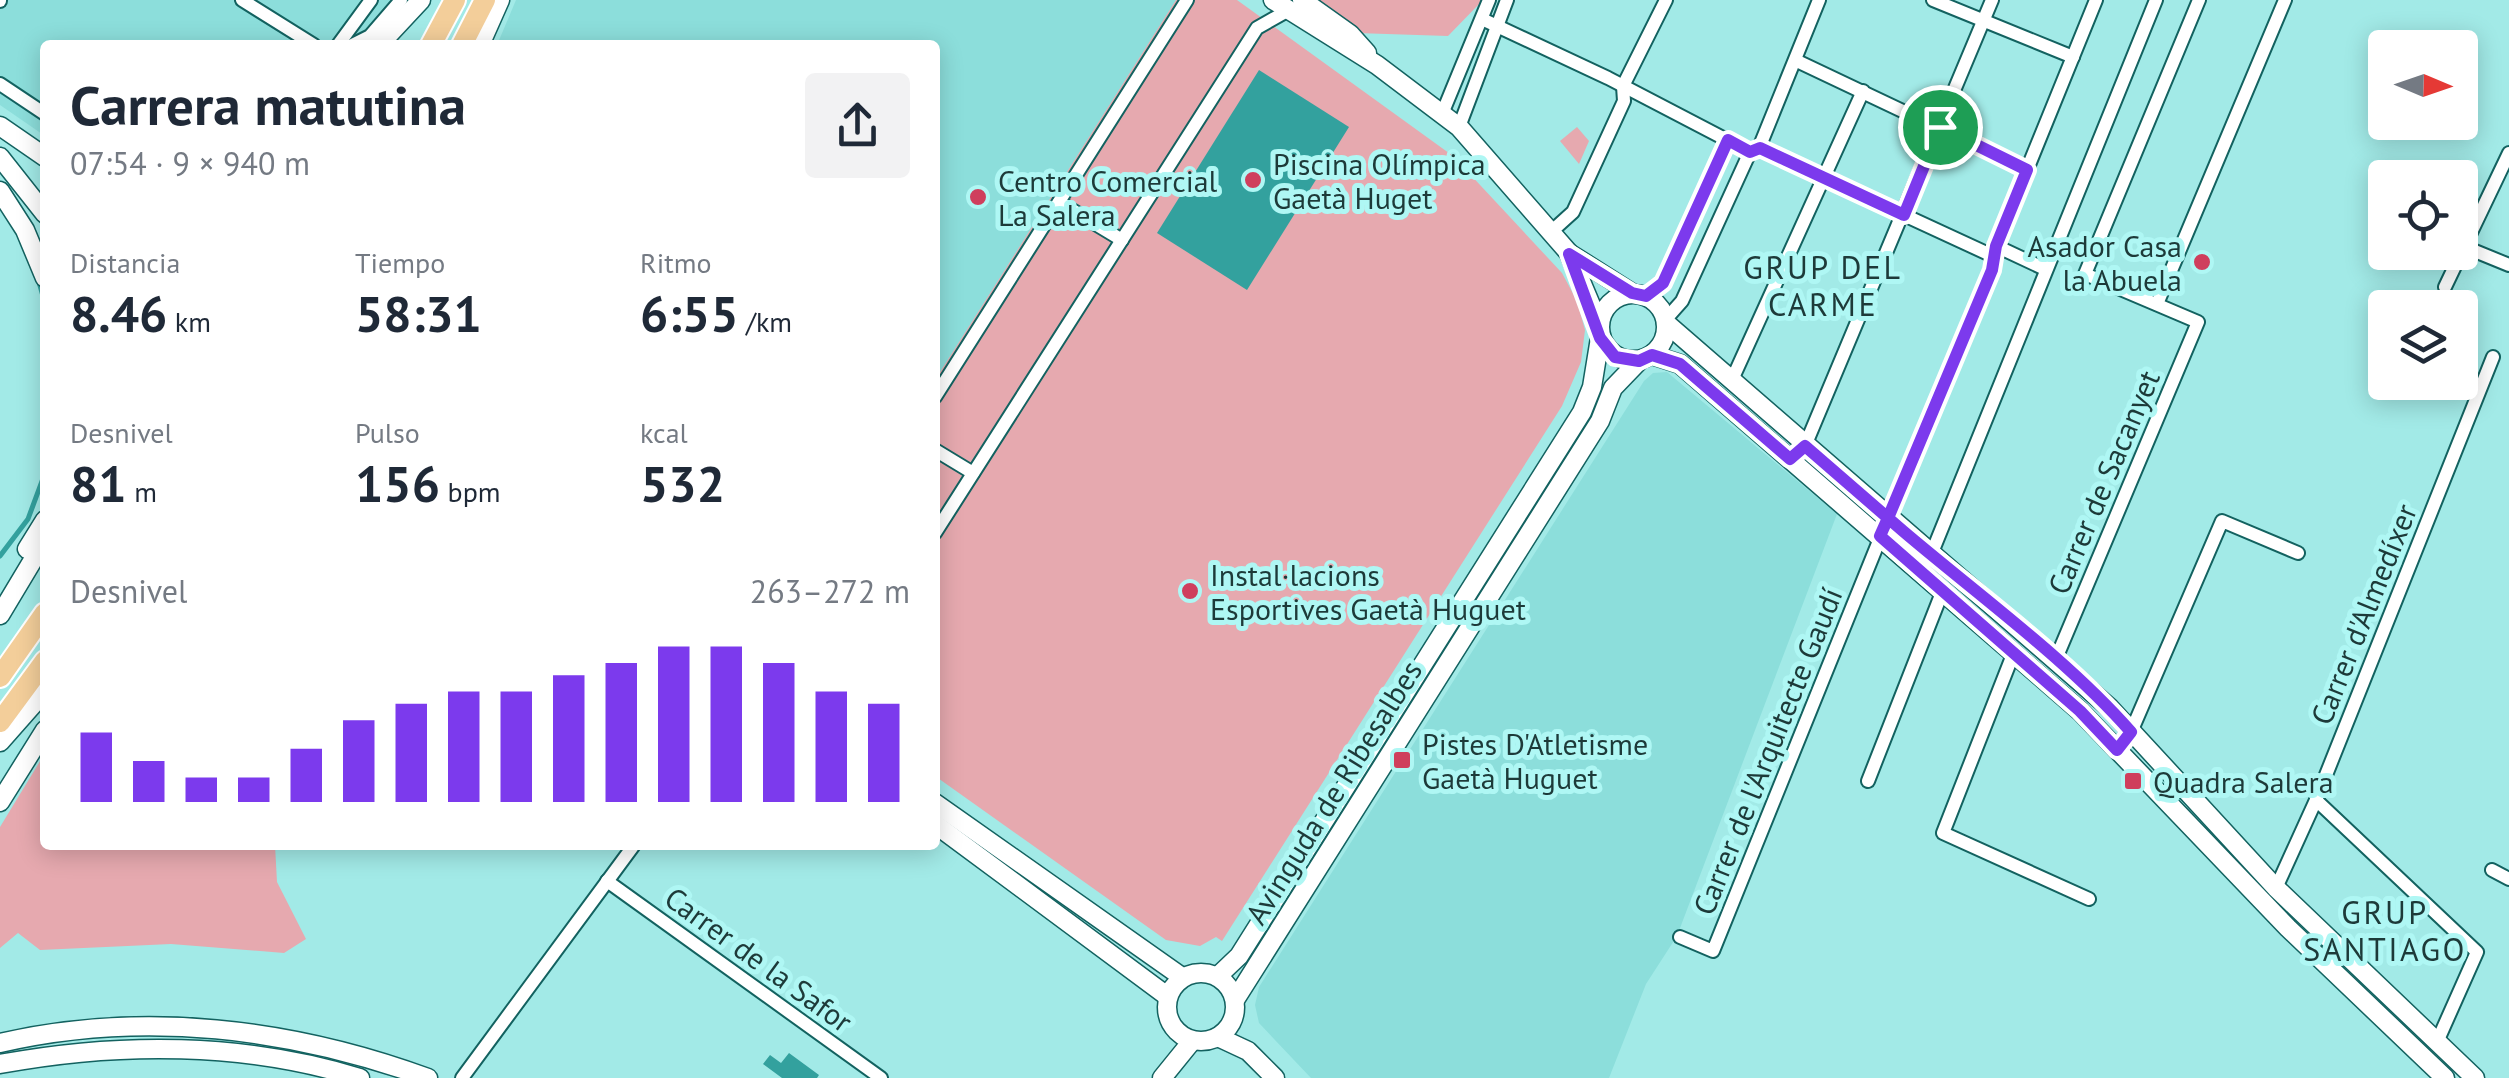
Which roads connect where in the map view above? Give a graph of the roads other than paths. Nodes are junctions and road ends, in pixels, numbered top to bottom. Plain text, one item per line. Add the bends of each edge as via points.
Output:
1 (242, 0) edge
2 (370, 0) edge
3 (401, 0) edge
4 (421, 0) edge
5 (455, 0) edge
6 (485, 0) edge
7 (500, 0) edge
8 (1188, 0) edge
9 (1490, 0) edge
10 (1507, 0) edge
11 (1666, 0) edge
12 (1819, 0) edge
13 (1933, 0) edge
14 (1992, 0) edge
15 (2096, 0) edge
16 (2156, 0) edge
17 (2199, 0) edge
18 (2285, 0) edge
19 (1293, 2) edge
20 (1482, 19) junction
21 (1984, 20) junction
22 (1497, 26) junction
23 (306, 40) edge
24 (342, 40) edge
25 (362, 40) edge
26 (383, 40) edge
27 (434, 40) edge
28 (465, 40) edge
29 (482, 40) edge
30 (2073, 57) junction
31 (1798, 61) junction
32 (0, 84) edge
33 (1623, 86) junction
34 (1863, 91) junction
35 (40, 111) edge
36 (1442, 114) junction
37 (0, 126) edge
38 (1459, 127) junction
39 (1940, 127) junction
40 (1728, 140) junction
41 (1755, 150) junction
42 (2509, 153) edge
43 (40, 154) edge
44 (0, 158) edge
45 (2027, 170) junction
46 (1824, 178) junction
47 (0, 191) edge
48 (1059, 202) junction
49 (40, 208) edge
50 (1904, 215) junction
51 (2478, 219) edge
52 (1552, 231) junction
53 (1122, 240) junction
54 (2478, 251) edge
55 (1995, 252) junction
56 (1569, 254) junction
57 (2509, 264) edge
58 (40, 267) edge
59 (2043, 268) dead end
60 (2453, 270) edge
61 (2445, 287) dead end
62 (1639, 295) junction
63 (2157, 304) junction
64 (1666, 322) junction
65 (1599, 331) junction
66 (2493, 357) dead end
67 (1646, 358) junction
68 (1731, 382) junction
69 (940, 389) edge
70 (1805, 446) junction
71 (940, 453) edge
72 (1790, 459) junction
73 (973, 473) junction
74 (940, 525) edge
75 (1884, 526) junction
76 (40, 530) edge
77 (40, 548) edge
78 (2298, 553) dead end
79 (1931, 555) junction
80 (1948, 582) junction
81 (0, 609) edge
82 (40, 620) edge
83 (2022, 634) junction
84 (2014, 652) junction
85 (2055, 661) junction
86 (40, 669) edge
87 (0, 676) edge
88 (40, 698) edge
89 (2110, 708) junction
90 (0, 722) edge
91 (2094, 725) junction
92 (2131, 732) junction
93 (40, 738) edge
94 (0, 742) edge
95 (2117, 750) junction
96 (1868, 781) dead end
97 (2316, 800) junction
98 (0, 802) edge
99 (940, 807) edge
100 (940, 828) edge
101 (630, 850) edge
102 (2492, 870) dead end
103 (2509, 879) edge
104 (608, 881) junction
105 (2276, 888) junction
106 (2089, 899) dead end
107 (1680, 937) dead end
108 (1218, 976) junction
109 (1182, 977) junction
110 (1167, 996) junction
111 (1235, 1000) junction
112 (1233, 1021) junction
113 (1184, 1036) junction
114 (1218, 1037) junction
115 (2437, 1042) junction
116 (0, 1043) edge
117 (1248, 1052) junction
118 (0, 1064) edge
119 (1167, 1070) edge
120 (2434, 1074) edge
121 (360, 1078) edge
122 (428, 1078) edge
123 (462, 1078) edge
124 (881, 1078) edge
125 (1275, 1078) edge
126 (2475, 1078) edge

1 - 23 street
2 - 24 street
3 - 25 street
4 - 26 street
5 - 27 main road
6 - 28 main road
7 - 29 street
8 - 48 street
9 - 20 street
10 - 22 street
11 - 33 street
12 - 31 street
13 - 21 street
14 - 21 street
15 - 30 street
16 - 79 street
17 - 63 street via 2085,274
18 - 63 street
19 - 36 street via 1350,34 1377,65
19 - 53 street via 1257,28
20 - 22 street
20 - 36 street
21 - 30 street
21 - 39 street
22 - 33 street
22 - 38 street
30 - 45 street
31 - 34 street
31 - 41 street
32 - 35 street
33 - 40 street
33 - 52 street via 1624,100 1574,212
34 - 39 street
34 - 46 street
36 - 38 street
37 - 43 street
38 - 52 street
39 - 45 street
39 - 50 street
40 - 41 street
40 - 62 street via 1663,283
41 - 46 street
41 - 64 street
42 - 51 street
44 - 49 street
45 - 55 street
46 - 50 street
46 - 68 street
47 - 58 street
48 - 53 street
48 - 69 street
50 - 55 street
50 - 70 street
52 - 56 street
53 - 73 street
54 - 57 street
55 - 59 street
55 - 75 street
56 - 62 street
56 - 65 street
60 - 61 street
62 - 64 street
62 - 65 street via 1616,298 1604,309
63 - 85 street, Carrer de Sacanyet via 2198,322
64 - 67 street via 1664,341
64 - 68 street
65 - 67 street via 1615,357
65 - 108 street, Avinguda de Ribesalbes via 1582,412 1239,956
66 - 97 street, Carrer d'Almedíxer
67 - 72 street via 1680,364
67 - 111 street, Avinguda de Ribesalbes via 1613,388 1600,421
68 - 70 street
70 - 72 street
70 - 75 street
71 - 73 street
72 - 75 street
73 - 74 street
75 - 79 street
75 - 80 street
75 - 107 street, Carrer de l'Arquitecte Gaudí via 1713,951
76 - 81 street
77 - 81 street
78 - 92 street via 2222,521
79 - 80 street
80 - 83 street
80 - 84 street
80 - 96 street
82 - 87 main road
83 - 84 street
83 - 85 street
84 - 91 street
84 - 106 street via 1943,833
85 - 89 street
86 - 90 main road
88 - 94 street
89 - 91 street
89 - 92 street
91 - 95 street
92 - 95 street
92 - 105 street
93 - 98 street
95 - 120 street
97 - 105 street, Carrer d'Almedíxer
97 - 115 street via 2477,952
99 - 109 street
100 - 110 street
101 - 104 street
102 - 103 street
104 - 123 street
104 - 124 street, Carrer de la Safor
105 - 115 street
108 - 109 street via 1200,971
108 - 111 street
109 - 110 street
110 - 113 street via 1166,1015
111 - 112 street
112 - 114 street
112 - 117 street
113 - 114 street
113 - 119 street
114 - 117 street
115 - 120 street
115 - 126 street
116 - 122 street via 93,1028 222,1030 286,1037
117 - 125 street
118 - 121 street via 154,1048 282,1060

